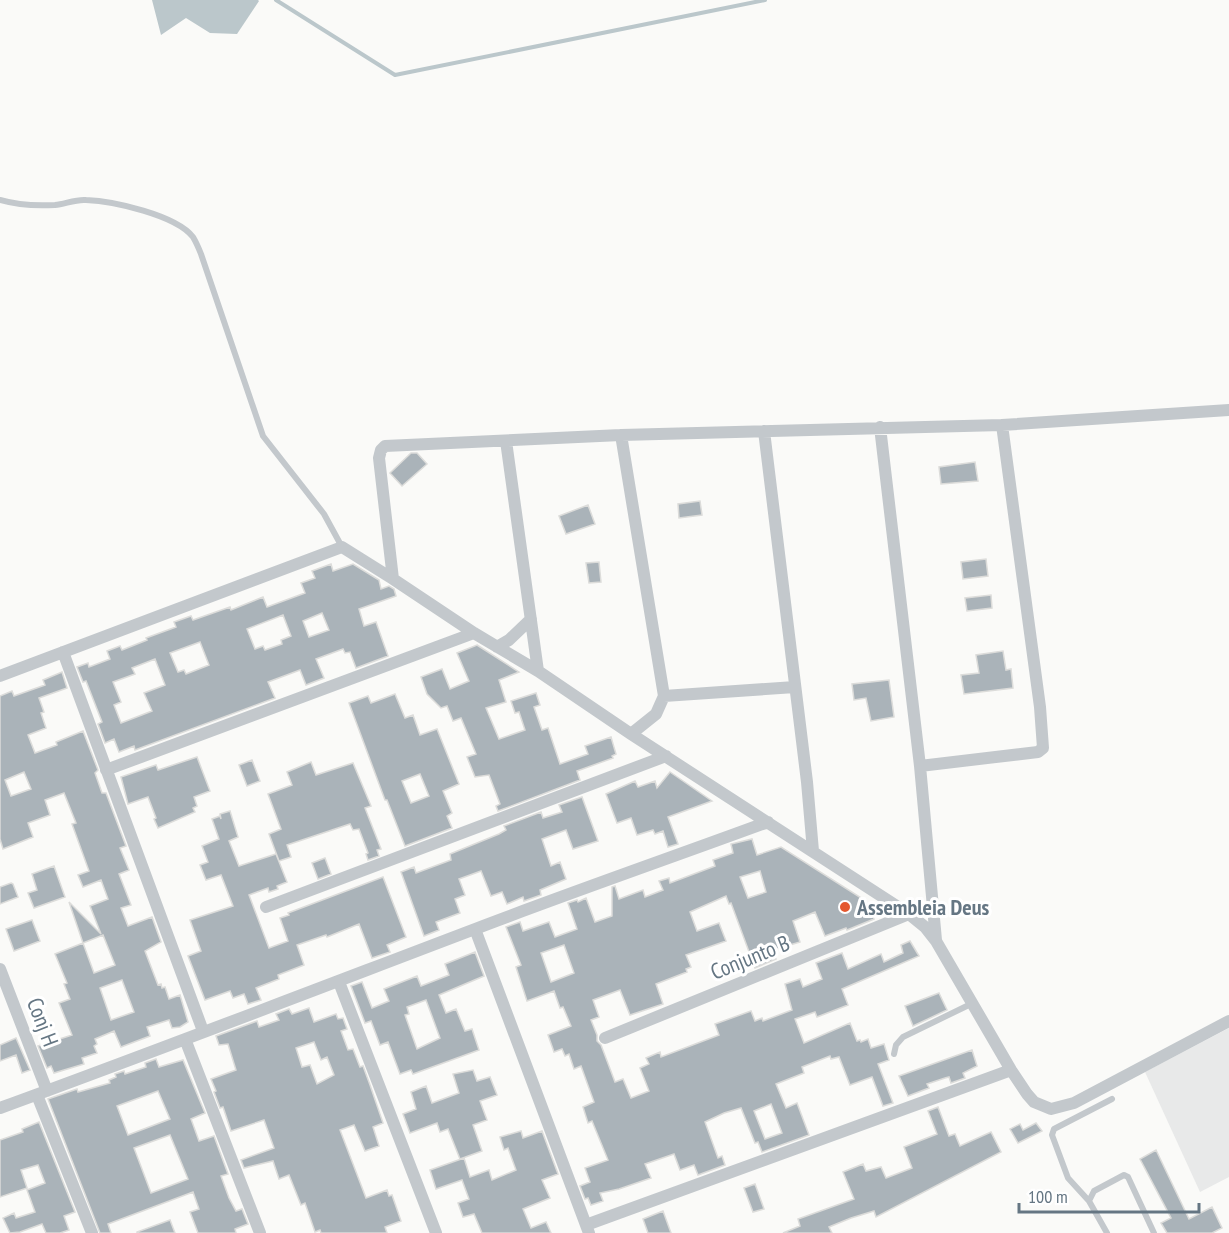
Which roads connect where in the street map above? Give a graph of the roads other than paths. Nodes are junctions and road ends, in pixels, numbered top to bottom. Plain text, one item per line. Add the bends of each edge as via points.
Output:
1 (0, 201) edge
2 (1229, 410) edge
3 (1002, 425) junction
4 (880, 427) junction
5 (764, 431) junction
6 (621, 435) junction
7 (506, 441) junction
8 (342, 547) junction
9 (393, 579) junction
10 (531, 619) junction
11 (474, 633) junction
12 (497, 647) junction
13 (63, 652) junction
14 (538, 671) junction
15 (0, 676) edge
16 (795, 687) junction
17 (664, 696) junction
18 (631, 734) junction
19 (666, 756) junction
20 (920, 766) junction
21 (106, 770) junction
22 (768, 822) junction
23 (813, 851) junction
24 (266, 907) dead end
25 (909, 914) junction
26 (476, 929) junction
27 (936, 941) junction
28 (0, 969) edge
29 (339, 982) junction
30 (973, 1003) junction
31 (1229, 1021) edge
32 (203, 1031) junction
33 (606, 1038) dead end
34 (184, 1039) junction
35 (894, 1054) dead end
36 (1011, 1070) junction
37 (42, 1093) junction
38 (1112, 1099) dead end
39 (0, 1108) edge
40 (1089, 1201) junction
41 (587, 1229) edge
42 (92, 1233) edge
43 (260, 1233) edge
44 (436, 1233) edge
45 (1107, 1233) edge
46 (1154, 1233) edge

1 - 8 lane via 56,205 85,200 122,206 152,213 193,237 263,436 324,514
2 - 3 street
3 - 4 street
3 - 20 street via 1043,748 1038,752
4 - 5 street
4 - 20 street
5 - 6 street
5 - 16 street
6 - 7 street
6 - 17 street
7 - 9 street via 385,446 381,450
7 - 10 street
8 - 9 street
8 - 13 street
9 - 11 street
10 - 12 street
10 - 14 street
11 - 12 street
11 - 21 street
12 - 14 street
13 - 15 street
13 - 21 street
14 - 18 street
16 - 17 street
16 - 23 street
17 - 18 street via 656,714
18 - 19 street
19 - 22 street
19 - 24 street
20 - 27 street
21 - 32 street
22 - 23 street
22 - 26 street
23 - 25 street
25 - 27 street
25 - 33 street, Conjunto B
26 - 29 street
26 - 41 street
27 - 30 street
28 - 37 street, Conj H
29 - 32 street
29 - 44 street
30 - 35 lane via 903,1037
30 - 36 street
31 - 36 street via 1062,1107 1051,1109 1034,1102
32 - 34 street
34 - 37 street
34 - 43 street
36 - 41 street
37 - 39 street
37 - 42 street, Conj H
38 - 40 lane via 1054,1129 1052,1135 1068,1178
40 - 45 lane
40 - 46 lane via 1094,1191 1126,1175

